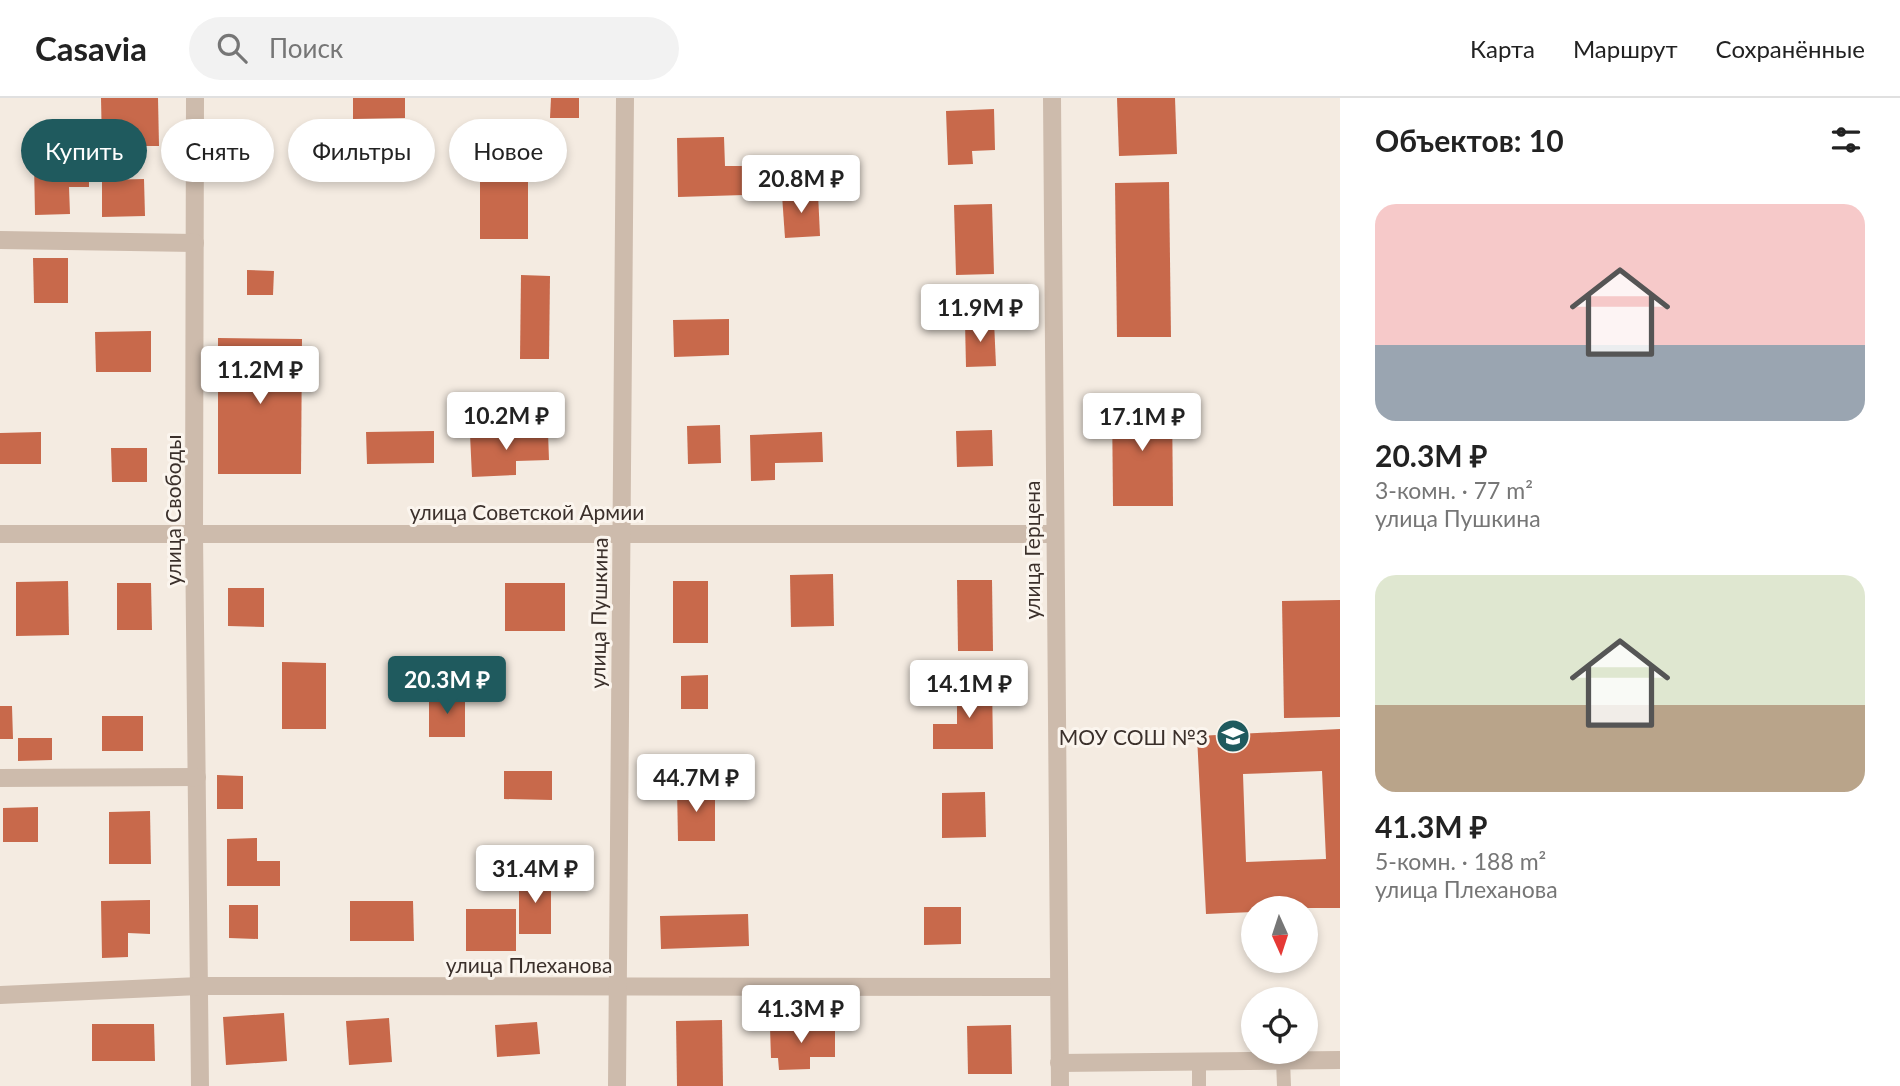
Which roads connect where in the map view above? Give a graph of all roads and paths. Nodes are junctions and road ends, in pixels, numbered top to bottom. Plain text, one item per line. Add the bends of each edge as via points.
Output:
1 (195, 98) edge
2 (625, 98) edge
3 (1052, 98) edge
4 (0, 240) edge
5 (195, 243) junction
6 (0, 534) edge
7 (194, 534) junction
8 (622, 534) junction
9 (1054, 534) junction
10 (197, 777) junction
11 (0, 778) edge
12 (200, 986) junction
13 (616, 986) junction
14 (1058, 986) junction
15 (0, 995) edge
16 (1241, 1060) edge
17 (1318, 1060) edge
18 (1340, 1060) edge
19 (1199, 1061) junction
20 (1059, 1063) junction
21 (1283, 1064) edge
22 (200, 1086) edge
23 (617, 1086) edge
24 (1060, 1086) edge
25 (1199, 1086) edge
26 (1284, 1086) edge

1 - 5 street, улица Свободы
2 - 8 street, улица Пушкина
3 - 9 street, улица Герцена
4 - 5 street
5 - 7 street, улица Свободы
6 - 7 street, улица Советской Армии
7 - 8 street, улица Советской Армии
7 - 10 street, улица Свободы
8 - 9 street, улица Советской Армии
8 - 13 street, улица Пушкина
9 - 14 street, улица Герцена
10 - 11 street
10 - 12 street, улица Свободы
12 - 13 street, улица Плеханова
12 - 15 street, улица Плеханова
12 - 22 street, улица Свободы
13 - 14 street, улица Плеханова
13 - 23 street, улица Пушкина
14 - 20 street, улица Герцена
16 - 19 street
17 - 18 street
19 - 20 street
19 - 25 lane
20 - 24 street, улица Герцена
21 - 26 lane

